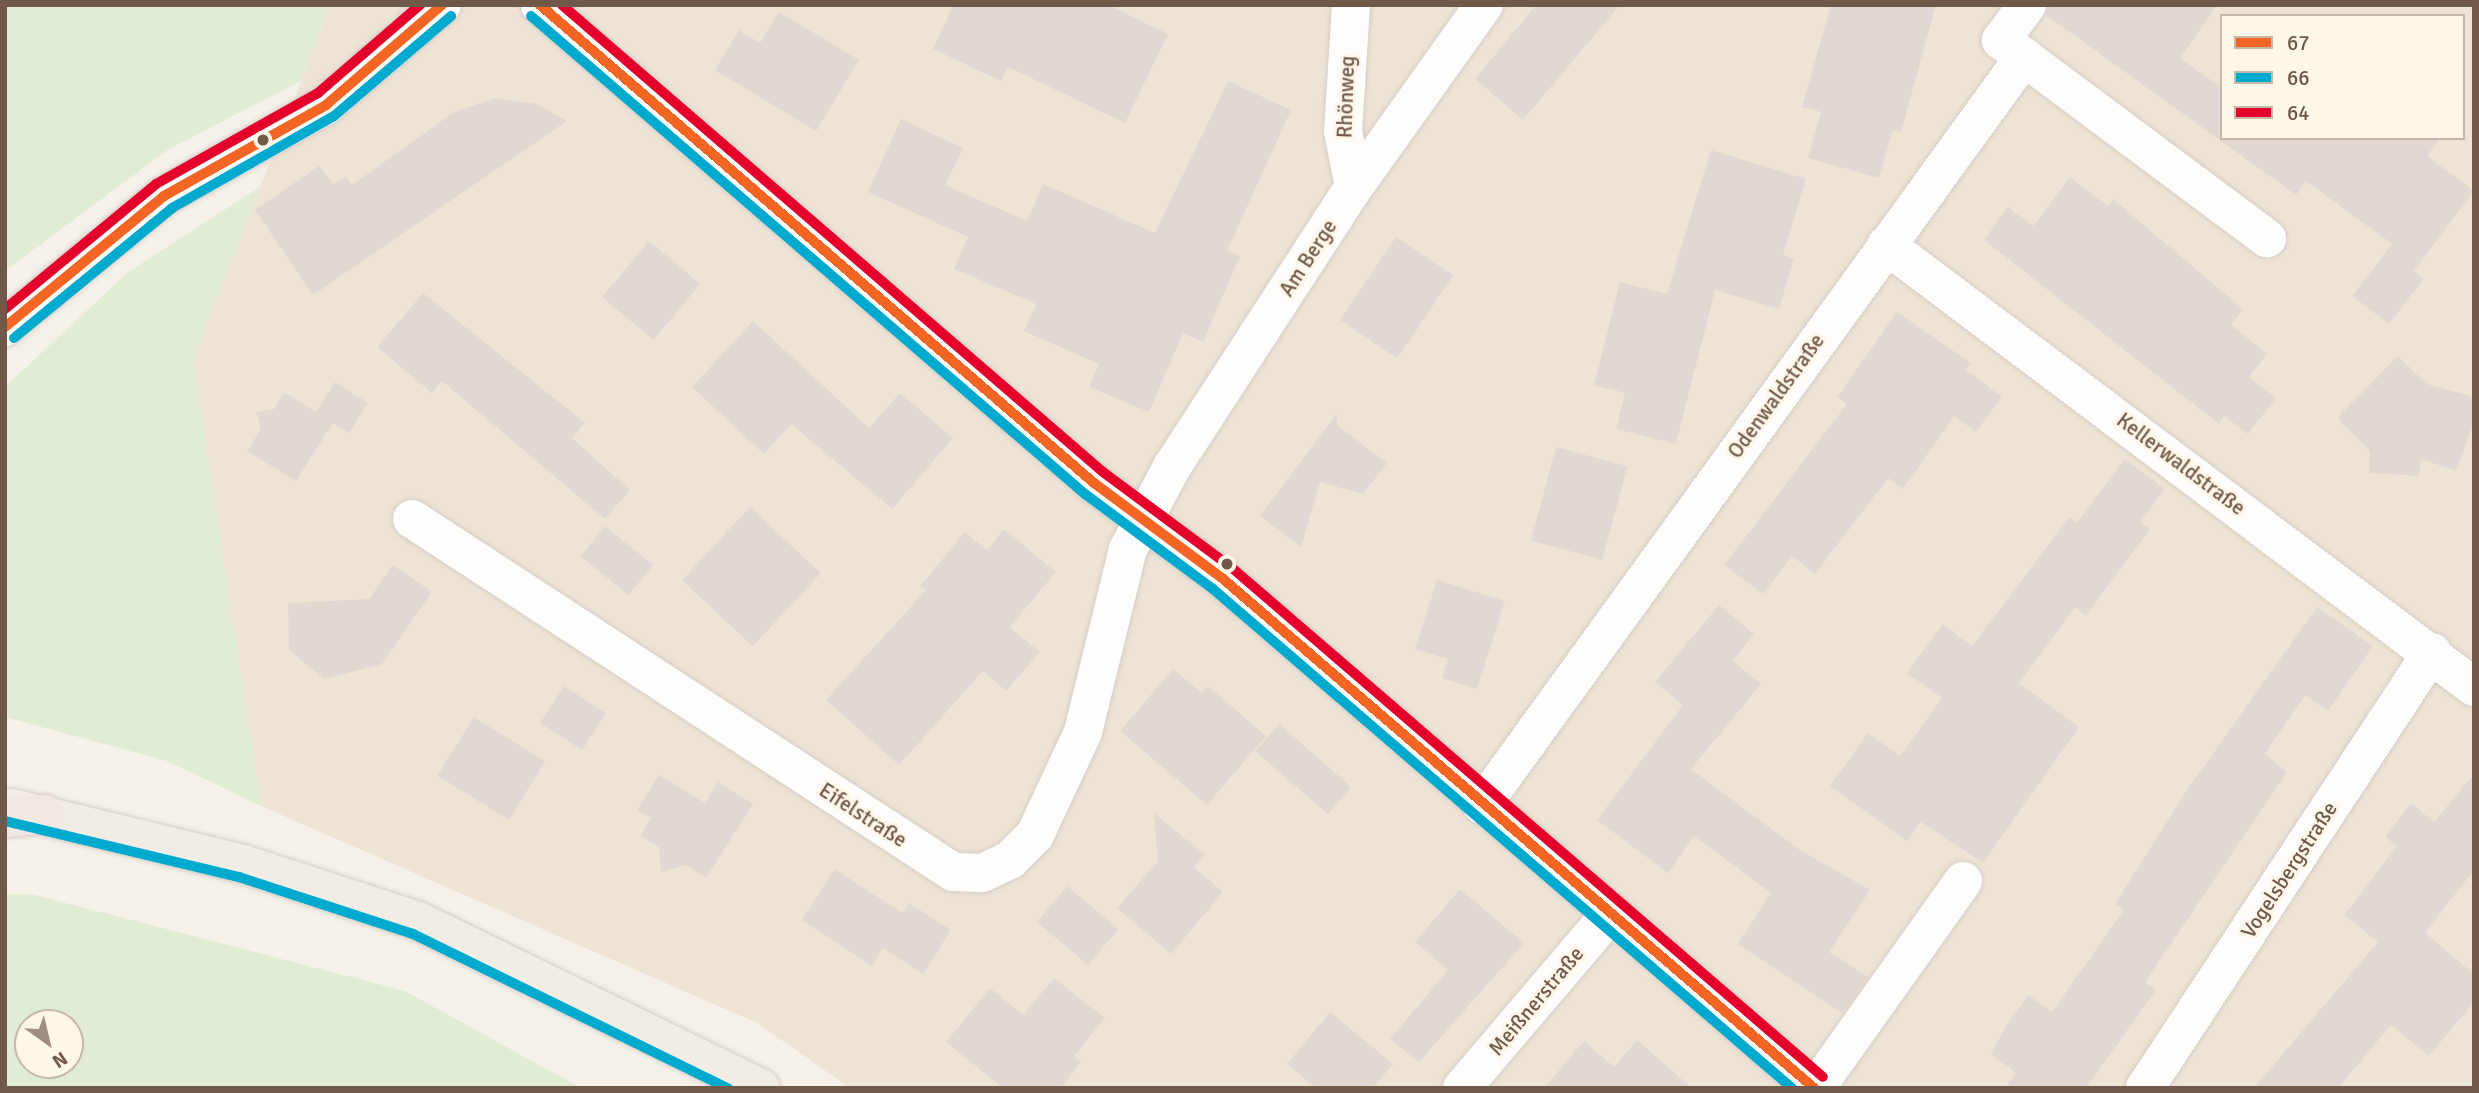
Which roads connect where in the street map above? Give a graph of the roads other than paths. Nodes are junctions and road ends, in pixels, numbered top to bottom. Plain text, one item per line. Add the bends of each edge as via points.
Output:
1 (442, 5) edge
2 (540, 5) edge
3 (1351, 5) edge
4 (1484, 5) edge
5 (2027, 5) edge
6 (2024, 57) junction
7 (1354, 187) junction
8 (2267, 239) dead end
9 (1885, 244) junction
10 (5, 327) edge
11 (412, 519) dead end
12 (1145, 519) junction
13 (2432, 652) junction
14 (2474, 687) edge
15 (1482, 805) junction
16 (5, 807) edge
17 (45, 814) junction
18 (5, 818) edge
19 (1964, 881) dead end
20 (1610, 914) junction
21 (761, 1088) edge
22 (1462, 1088) edge
23 (1815, 1088) edge
24 (2145, 1088) edge

1 - 10 street via 326,105 164,196
2 - 12 street via 1094,483
3 - 7 street, Rhönweg via 1343,131
4 - 7 street, Am Berge
5 - 6 street via 2001,40
6 - 8 street
6 - 9 street, Odenwaldstraße
7 - 12 street, Am Berge via 1172,467
9 - 13 street, Kellerwaldstraße
9 - 15 street, Odenwaldstraße
11 - 12 street, Eifelstraße via 928,857 953,872 982,873 1010,860 1035,835 1083,732 1113,593
12 - 15 street
13 - 14 street, Kellerwaldstraße
13 - 24 street, Vogelsbergstraße
15 - 20 street
16 - 17 main road
17 - 18 highway
17 - 21 main road via 243,864 418,921
19 - 23 street
20 - 22 street, Meißnerstraße
20 - 23 street

